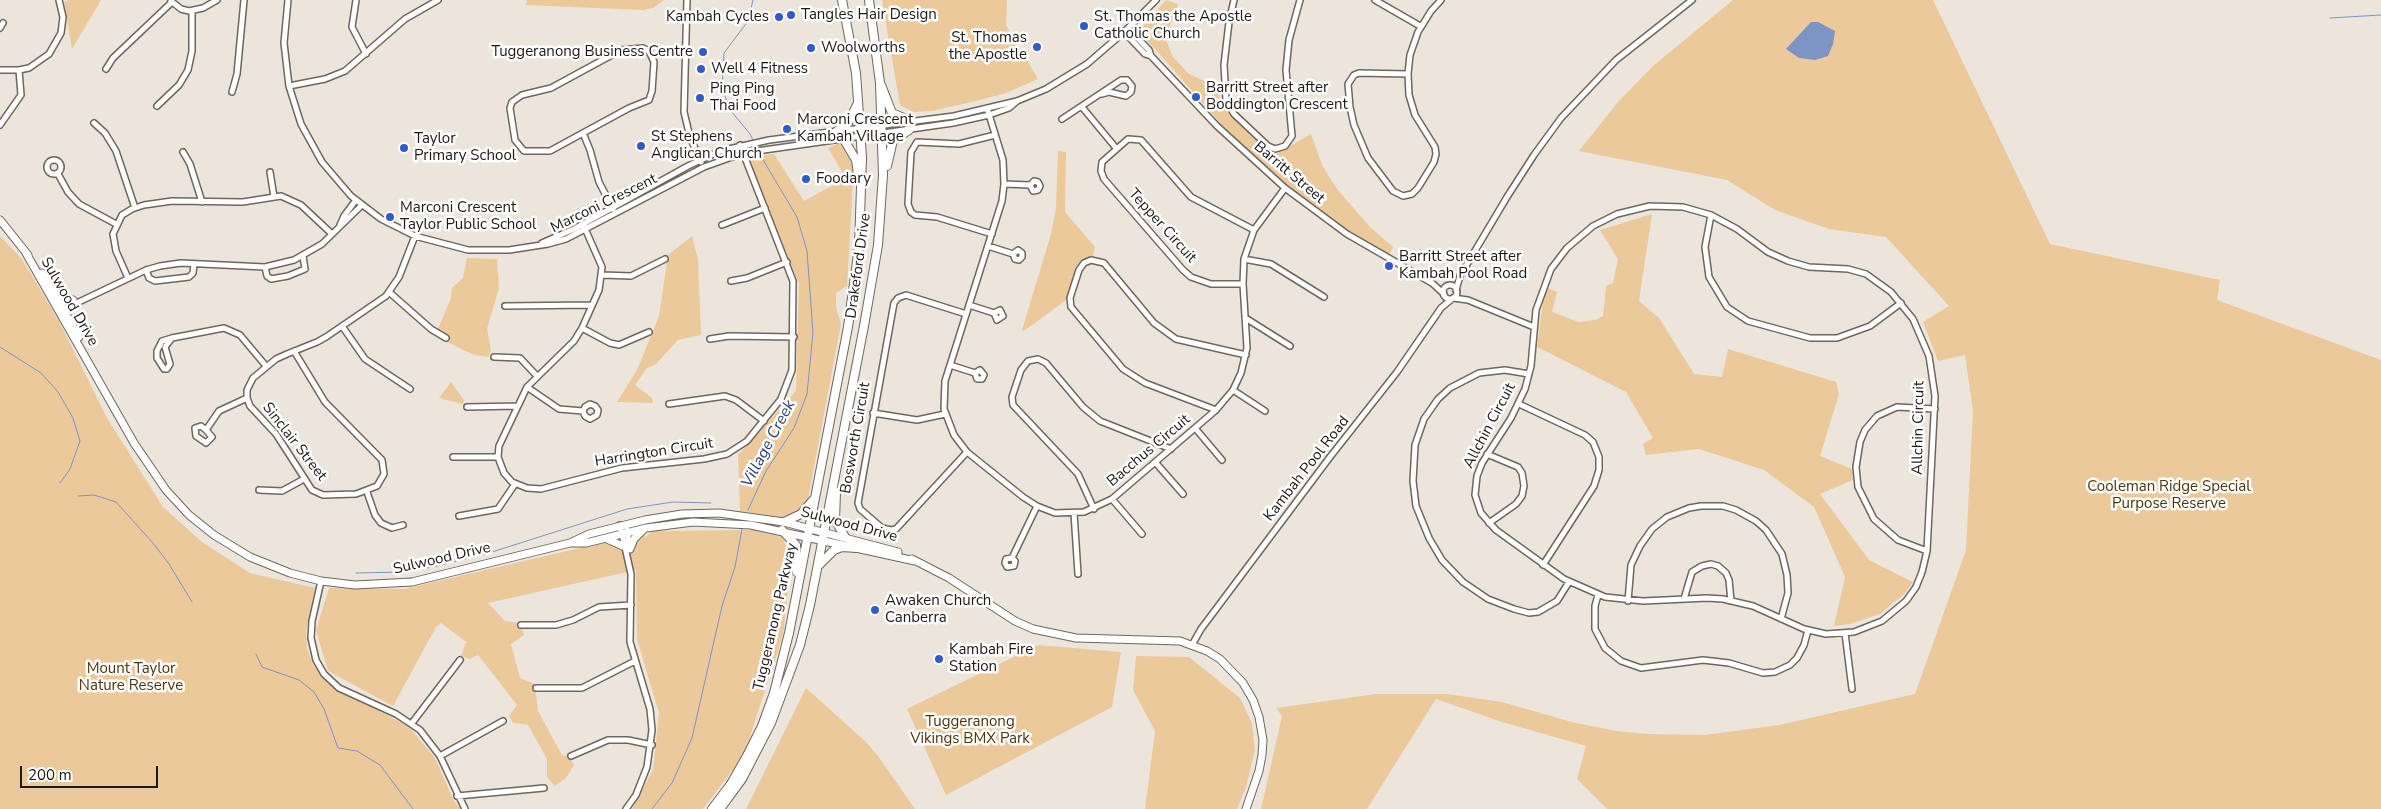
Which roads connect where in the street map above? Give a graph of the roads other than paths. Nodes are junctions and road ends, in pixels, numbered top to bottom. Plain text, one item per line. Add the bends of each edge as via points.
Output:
1 (59, 0) edge
2 (217, 0) edge
3 (244, 0) edge
4 (288, 0) edge
5 (356, 0) edge
6 (437, 0) edge
7 (688, 0) edge
8 (842, 0) edge
9 (869, 0) edge
10 (1156, 0) edge
11 (1234, 0) edge
12 (1300, 0) edge
13 (1375, 0) edge
14 (1441, 0) edge
15 (1692, 0) edge
16 (171, 1) edge
17 (192, 11) junction
18 (1420, 26) junction
19 (1126, 30) junction
20 (366, 54) junction
21 (0, 70) edge
22 (19, 70) junction
23 (106, 70) dead end
24 (1408, 74) junction
25 (880, 83) junction
26 (289, 86) junction
27 (232, 92) dead end
28 (1102, 94) junction
29 (859, 100) junction
30 (1017, 101) junction
31 (156, 106) dead end
32 (1082, 107) junction
33 (987, 108) junction
34 (989, 115) junction
35 (1062, 119) dead end
36 (911, 122) junction
37 (94, 124) dead end
38 (0, 125) edge
39 (882, 125) junction
40 (909, 130) junction
41 (837, 131) junction
42 (861, 132) junction
43 (583, 133) junction
44 (883, 134) junction
45 (996, 135) junction
46 (843, 138) junction
47 (740, 145) junction
48 (1116, 148) junction
49 (183, 152) dead end
50 (743, 153) junction
51 (700, 159) junction
52 (704, 167) junction
53 (270, 172) dead end
54 (58, 174) dead end
55 (883, 175) junction
56 (1004, 184) junction
57 (862, 185) junction
58 (1030, 185) dead end
59 (1285, 188) junction
60 (274, 197) junction
61 (356, 200) junction
62 (202, 202) junction
63 (362, 205) junction
64 (135, 208) junction
65 (612, 208) junction
66 (765, 208) junction
67 (615, 214) junction
68 (1711, 215) junction
69 (0, 220) edge
70 (116, 224) junction
71 (340, 225) junction
72 (722, 225) dead end
73 (584, 226) junction
74 (1254, 230) junction
75 (332, 234) junction
76 (992, 234) junction
77 (415, 236) junction
78 (988, 246) junction
79 (26, 253) junction
80 (1013, 254) dead end
81 (303, 256) junction
82 (665, 259) dead end
83 (1244, 259) junction
84 (787, 262) junction
85 (194, 264) junction
86 (265, 267) junction
87 (146, 270) junction
88 (603, 275) junction
89 (1460, 276) junction
90 (128, 278) junction
91 (731, 281) dead end
92 (1432, 283) junction
93 (1243, 284) junction
94 (1448, 286) junction
95 (52, 288) junction
96 (1456, 290) junction
97 (390, 292) junction
98 (1444, 294) junction
99 (1324, 297) dead end
100 (1453, 298) junction
101 (76, 300) junction
102 (1468, 300) junction
103 (1901, 303) junction
104 (969, 305) junction
105 (505, 306) dead end
106 (592, 306) junction
107 (62, 308) junction
108 (1441, 308) junction
109 (994, 313) dead end
110 (966, 314) junction
111 (1247, 319) junction
112 (342, 326) junction
113 (1534, 327) junction
114 (582, 328) junction
115 (650, 332) dead end
116 (794, 337) junction
117 (172, 338) junction
118 (446, 338) dead end
119 (710, 339) dead end
120 (1290, 346) dead end
121 (294, 351) junction
122 (1246, 355) junction
123 (494, 356) dead end
124 (950, 365) junction
125 (266, 366) junction
126 (975, 373) dead end
127 (1529, 374) junction
128 (537, 376) junction
129 (527, 387) junction
130 (410, 389) dead end
131 (1232, 390) junction
132 (247, 398) junction
133 (669, 404) dead end
134 (1519, 404) junction
135 (517, 406) junction
136 (467, 407) dead end
137 (1935, 409) junction
138 (1216, 410) junction
139 (583, 411) dead end
140 (1265, 411) dead end
141 (873, 414) junction
142 (945, 414) junction
143 (764, 421) junction
144 (1195, 428) junction
145 (206, 430) dead end
146 (1171, 449) junction
147 (967, 452) junction
148 (1487, 454) junction
149 (453, 457) dead end
150 (498, 457) junction
151 (1222, 460) dead end
152 (1155, 462) junction
153 (835, 474) junction
154 (304, 479) junction
155 (516, 484) junction
156 (260, 490) dead end
157 (367, 492) junction
158 (1183, 494) dead end
159 (816, 498) junction
160 (1112, 499) junction
161 (1037, 506) junction
162 (1094, 509) junction
163 (1074, 513) junction
164 (458, 516) dead end
165 (1488, 523) junction
166 (403, 525) dead end
167 (623, 525) junction
168 (783, 526) junction
169 (646, 528) junction
170 (809, 532) junction
171 (624, 533) junction
172 (1142, 534) dead end
173 (823, 536) junction
174 (845, 537) junction
175 (604, 538) junction
176 (570, 543) junction
177 (627, 548) junction
178 (858, 548) junction
179 (1927, 552) junction
180 (1012, 558) dead end
181 (915, 561) junction
182 (1543, 565) junction
183 (817, 568) junction
184 (1078, 574) dead end
185 (321, 581) junction
186 (1569, 582) junction
187 (798, 587) junction
188 (1598, 595) junction
189 (1684, 599) junction
190 (1731, 600) junction
191 (1628, 601) junction
192 (631, 605) junction
193 (1781, 618) junction
194 (521, 626) dead end
195 (1808, 630) junction
196 (1845, 633) junction
197 (1192, 645) junction
198 (460, 660) dead end
199 (634, 662) junction
200 (536, 688) dead end
201 (1852, 689) dead end
202 (503, 721) dead end
203 (412, 723) junction
204 (652, 745) junction
205 (440, 756) junction
206 (571, 756) dead end
207 (544, 788) dead end
208 (457, 796) junction
209 (465, 809) edge
210 (626, 809) edge
211 (712, 809) edge
212 (720, 809) edge
213 (1246, 809) edge

1 - 22 street via 63,23 55,47 38,63
2 - 17 street
3 - 27 street via 237,74
4 - 26 street, Marconi Crescent via 284,43
5 - 20 street via 352,27
6 - 20 street via 405,19
7 - 51 street via 684,112
8 - 29 highway, Drakeford Drive
9 - 25 highway, Drakeford Drive
10 - 19 street
11 - 12 street via 1224,58 1226,100 1234,114 1275,149 1285,146 1292,136 1286,70 1289,40
13 - 18 street
14 - 18 street
15 - 89 street via 1616,60 1561,118 1528,163
16 - 17 street via 181,9
16 - 23 street via 113,58
17 - 31 street via 192,51 188,70
18 - 24 street via 1410,55
19 - 30 street via 1087,64 1046,89
19 - 59 street, Barritt Street via 1145,54 1151,56 1230,139
20 - 26 street via 335,76
21 - 22 street
22 - 38 street via 22,95
24 - 24 street via 1359,73 1351,79 1347,89 1354,125 1368,158 1394,191 1404,196 1418,188 1436,154 1413,109
25 - 36 highway via 892,113
25 - 39 highway, Drakeford Drive
26 - 61 street, Marconi Crescent via 301,124 322,162
28 - 28 street via 1120,80 1127,80 1132,86 1126,96 1109,92
28 - 32 street
29 - 41 highway via 848,123
29 - 42 highway, Drakeford Drive
30 - 33 street
30 - 34 street, Marconi Crescent via 1009,108
32 - 35 street
32 - 48 street
33 - 34 street, Bacchus Circuit
33 - 36 street
34 - 40 street, Marconi Crescent
34 - 45 street, Bacchus Circuit
36 - 39 street
37 - 64 street via 105,133 116,150
39 - 42 street
39 - 44 highway, Drakeford Drive
40 - 44 street, Marconi Crescent
40 - 55 highway via 893,140
41 - 42 street, Marconi Crescent
41 - 47 street, Marconi Crescent
42 - 44 street, Marconi Crescent
42 - 46 street, Marconi Crescent
42 - 57 highway, Drakeford Drive
43 - 43 street via 550,151 524,151 515,140 512,102 522,95 551,88 621,50 643,48 649,51 654,62 649,100
43 - 65 street
44 - 55 highway, Drakeford Drive
45 - 56 street, Bacchus Circuit
45 - 76 street via 959,144 917,142 911,152 908,204 915,215 938,217
46 - 50 street, Marconi Crescent
46 - 57 highway via 856,160
47 - 50 street, Harrington Circuit
47 - 51 street, Marconi Crescent
48 - 74 street via 1128,139 1141,140 1191,197
48 - 93 street, Tepper Circuit via 1102,162 1102,175 1174,262 1201,281 1216,285
49 - 62 street
50 - 52 street, Marconi Crescent
50 - 66 street, Harrington Circuit
51 - 52 street
51 - 65 street, Marconi Crescent
52 - 67 street, Marconi Crescent
53 - 60 street
54 - 70 street via 79,204
55 - 153 highway, Drakeford Drive via 878,247
56 - 58 street
56 - 76 street, Bacchus Circuit
57 - 159 highway, Drakeford Drive via 860,245 848,327
59 - 74 street, Bacchus Circuit
59 - 92 street, Barritt Street via 1347,234
60 - 62 street via 243,202
60 - 75 street via 295,200
61 - 63 street, Marconi Crescent
61 - 71 street
62 - 64 street via 172,201
63 - 71 street
63 - 77 street, Marconi Crescent
64 - 70 street via 127,211
65 - 67 street
65 - 73 street, Marconi Crescent
66 - 72 street
66 - 84 street, Harrington Circuit
67 - 73 street, Marconi Crescent
68 - 103 street, Allchin Circuit via 1768,252 1788,261 1866,274 1886,287
68 - 103 street via 1705,247 1709,278 1726,307 1748,321 1810,338 1837,338 1870,326
68 - 113 street, Allchin Circuit via 1683,207 1650,206 1617,214 1593,226 1567,248 1551,270 1539,298
69 - 79 main road, Sulwood Drive
70 - 90 street via 113,244
71 - 75 street
73 - 77 street, Marconi Crescent via 554,243 509,250 454,247
73 - 88 street via 600,258
74 - 83 street, Bacchus Circuit
75 - 81 street
76 - 78 street, Bacchus Circuit
77 - 97 street, Sinclair Street
78 - 80 street
78 - 104 street, Bacchus Circuit
79 - 95 main road, Sulwood Drive
79 - 107 main road, Sulwood Drive
81 - 86 street
81 - 86 street via 305,269 288,276 271,279
82 - 88 street via 631,276
83 - 93 street, Bacchus Circuit
83 - 99 street via 1271,264
84 - 91 street
84 - 116 street, Harrington Circuit via 794,290
85 - 86 street
85 - 87 street
85 - 87 street via 193,274 188,277 155,281 149,278
87 - 90 street
88 - 106 street
89 - 94 street
89 - 96 street
90 - 101 street
92 - 94 street, Barritt Street
92 - 98 street, Barritt Street
93 - 111 street, Bacchus Circuit
94 - 96 street
94 - 98 street
95 - 101 main road via 61,297
95 - 107 main road, Sulwood Drive
96 - 100 street
96 - 102 street
97 - 112 street, Sinclair Street
97 - 118 street via 431,329
98 - 100 street
98 - 108 street, Kambah Pool Road
100 - 102 street
100 - 108 street, Kambah Pool Road
101 - 107 street
102 - 113 street
103 - 137 street, Allchin Circuit via 1920,332 1929,356
104 - 109 street
104 - 110 street, Bacchus Circuit
105 - 106 street
106 - 114 street
107 - 185 main road, Sulwood Drive via 146,463 189,515 250,557
108 - 197 street, Kambah Pool Road via 1398,372 1321,469
110 - 124 street, Bacchus Circuit
110 - 141 street, Bosworth Circuit via 910,296 897,299 892,308
111 - 120 street
111 - 122 street, Bacchus Circuit
112 - 121 street, Sinclair Street via 317,342
112 - 130 street via 365,359
113 - 127 street, Allchin Circuit
114 - 115 street via 619,345
114 - 128 street via 574,341
116 - 119 street via 729,336
116 - 143 street, Harrington Circuit via 790,380 781,399
117 - 117 street via 162,341 157,351 157,358 164,369 169,367 166,347
117 - 125 street via 217,329 230,330 242,338
121 - 125 street, Sinclair Street
121 - 157 street via 325,402 382,460 382,480
122 - 131 street, Bacchus Circuit
122 - 138 street via 1176,339 1154,323 1104,263 1091,260 1080,268 1070,298 1071,308 1123,369 1145,383
123 - 128 street via 520,358
124 - 126 street
124 - 142 street, Bacchus Circuit via 944,386
125 - 132 street, Sinclair Street via 250,382
127 - 134 street, Allchin Circuit
127 - 186 street via 1505,370 1479,374 1450,388 1438,399 1424,419 1415,446 1413,481 1416,506 1442,560 1463,582 1488,599 1514,609 1538,612 1556,601
128 - 129 street
129 - 135 street
129 - 139 street via 559,409
131 - 138 street, Bacchus Circuit
131 - 140 street
132 - 145 street via 219,411
132 - 154 street, Sinclair Street via 250,406 276,434
133 - 143 street via 725,396 739,402
134 - 148 street, Allchin Circuit
134 - 182 street via 1585,434 1593,442 1599,458 1594,486
135 - 136 street
135 - 150 street via 500,439
137 - 179 street, Allchin Circuit
137 - 179 street via 1896,407 1877,416 1860,442 1856,467 1858,487 1874,519 1898,540
138 - 144 street, Bacchus Circuit
141 - 142 street via 917,420
141 - 147 street, Bosworth Circuit via 858,503 860,509 882,528 891,530 900,525
142 - 147 street, Bacchus Circuit via 954,435
143 - 155 street, Harrington Circuit via 747,441 716,458 622,468 541,489
144 - 146 street, Bacchus Circuit
144 - 151 street
146 - 152 street, Bacchus Circuit
146 - 162 street via 1100,421 1083,407 1046,363 1038,359 1028,361 1021,370 1012,397 1013,406 1078,474
147 - 161 street, Bacchus Circuit
148 - 165 street, Allchin Circuit via 1475,485 1477,504
148 - 165 street via 1514,464 1524,479 1522,496 1516,504
149 - 150 street
150 - 155 street via 504,473
152 - 158 street
152 - 160 street, Bacchus Circuit
153 - 173 highway, Drakeford Drive
153 - 174 highway via 834,517
154 - 156 street via 282,491
154 - 157 street, Sinclair Street via 312,490 323,495
155 - 164 street via 498,509
157 - 166 street via 381,523 392,528
159 - 168 highway
159 - 170 highway, Drakeford Drive
160 - 162 street, Bacchus Circuit
160 - 172 street
161 - 163 street, Bacchus Circuit via 1055,512
161 - 180 street
162 - 163 street, Bacchus Circuit
163 - 184 street
165 - 182 street, Allchin Circuit
167 - 168 main road, Sulwood Drive via 707,513 745,516
167 - 171 street
167 - 176 main road, Sulwood Drive
168 - 169 main road, Sulwood Drive via 715,522
168 - 170 main road, Sulwood Drive
168 - 187 highway via 797,548
169 - 171 main road, Sulwood Drive
169 - 177 main road
170 - 173 main road, Sulwood Drive
170 - 187 highway, Tuggeranong Parkway
171 - 175 main road, Sulwood Drive
171 - 177 street
173 - 174 main road, Sulwood Drive
173 - 178 main road, Sulwood Drive
173 - 183 highway, Tuggeranong Parkway
174 - 181 main road, Sulwood Drive via 897,552
175 - 176 main road, Sulwood Drive
175 - 177 main road
176 - 185 main road, Sulwood Drive via 430,579 378,585
177 - 192 street
178 - 181 main road, Sulwood Drive
178 - 183 highway via 834,550
179 - 196 street, Allchin Circuit via 1922,572 1906,601 1882,621
181 - 197 main road, Sulwood Drive via 950,578 1015,621 1044,633 1076,638 1166,639
182 - 186 street, Allchin Circuit
183 - 212 highway, Tuggeranong Parkway via 804,632 778,705 754,757
185 - 203 street via 311,638 316,660 324,674 339,688
186 - 188 street, Allchin Circuit
187 - 211 highway, Tuggeranong Parkway via 785,651 768,710 744,762
188 - 191 street, Allchin Circuit
188 - 195 street via 1594,617 1600,639 1612,656 1642,668 1703,660 1729,663 1763,673 1775,672 1797,658
189 - 190 street, Allchin Circuit
189 - 190 street via 1692,572 1708,564 1718,566 1726,573
189 - 191 street, Allchin Circuit
190 - 193 street, Allchin Circuit
191 - 193 street via 1631,565 1647,534 1667,517 1684,510 1723,506 1756,521 1782,554 1788,593
192 - 194 street via 610,604 556,625
192 - 199 street via 630,642
193 - 195 street, Allchin Circuit
195 - 196 street, Allchin Circuit via 1826,634
196 - 201 street
197 - 213 main road, Sulwood Drive via 1214,655 1231,669 1253,700 1259,717 1262,755
198 - 203 street
199 - 200 street via 582,688
199 - 204 street via 650,709
202 - 205 street
203 - 205 street
204 - 206 street via 608,740
204 - 210 street via 642,781
205 - 208 street
207 - 208 street
208 - 209 street

